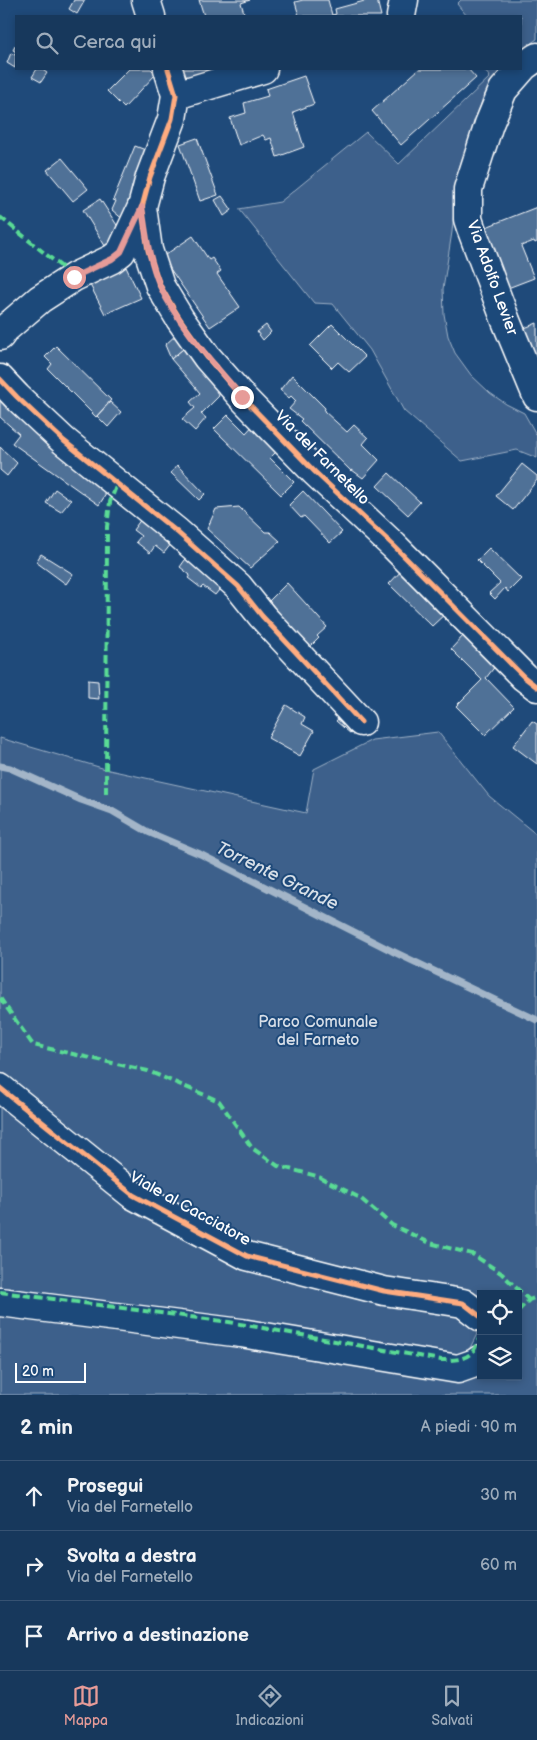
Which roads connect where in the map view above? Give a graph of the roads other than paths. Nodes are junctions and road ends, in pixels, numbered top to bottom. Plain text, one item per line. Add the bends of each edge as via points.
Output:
1 (146, 0) edge
2 (404, 0) edge
3 (151, 15) edge
4 (401, 15) edge
5 (537, 57) edge
6 (522, 68) edge
7 (168, 70) edge
8 (260, 70) edge
9 (520, 70) edge
10 (176, 95) junction
11 (142, 207) junction
12 (0, 336) edge
13 (0, 379) edge
14 (537, 396) edge
15 (537, 688) edge
16 (361, 722) dead end
17 (0, 1088) edge
18 (0, 1302) edge
19 (477, 1314) edge
20 (477, 1361) edge

1 - 3 street
2 - 4 street
5 - 6 street, Via Adolfo Levier
7 - 10 street, Via del Farnetello
8 - 10 street
9 - 14 street, Via Adolfo Levier via 503,90 489,124 468,189 468,219
10 - 11 street, Via del Farnetello via 172,119
11 - 12 street, Via del Farnetello via 121,252 40,299
11 - 15 street, Via del Farnetello via 148,250 160,286 207,357 315,472
13 - 16 street via 64,441 238,586
17 - 19 street, Viale al Cacciatore via 132,1196 247,1256 384,1291 463,1303
18 - 20 street via 242,1332 458,1369

